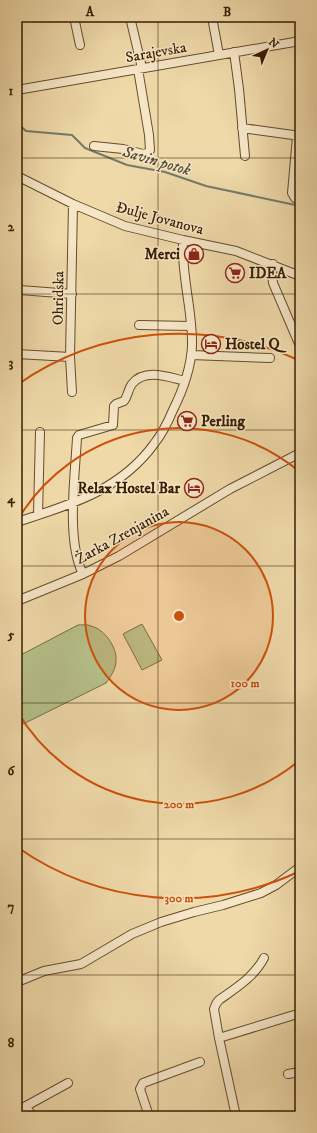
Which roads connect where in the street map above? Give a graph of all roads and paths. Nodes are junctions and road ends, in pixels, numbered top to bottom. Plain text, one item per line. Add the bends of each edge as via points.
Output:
1 (74, 17) edge
2 (130, 17) edge
3 (212, 17) edge
4 (300, 41) edge
5 (80, 45) dead end
6 (234, 52) junction
7 (219, 55) junction
8 (140, 69) junction
9 (17, 90) edge
10 (242, 128) junction
11 (94, 146) dead end
12 (245, 156) dead end
13 (17, 176) edge
14 (300, 200) edge
15 (72, 204) junction
16 (183, 240) junction
17 (273, 264) junction
18 (300, 276) edge
19 (20, 290) dead end
20 (72, 294) junction
21 (138, 325) dead end
22 (191, 326) junction
23 (300, 346) edge
24 (17, 354) edge
25 (70, 356) junction
26 (191, 356) junction
27 (270, 358) dead end
28 (185, 381) junction
29 (72, 392) dead end
30 (40, 432) dead end
31 (300, 453) edge
32 (74, 503) junction
33 (38, 515) junction
34 (17, 522) edge
35 (83, 574) junction
36 (17, 601) edge
37 (300, 867) edge
38 (264, 958) dead end
39 (17, 982) edge
40 (294, 1015) dead end
41 (219, 1038) junction
42 (200, 1062) dead end
43 (300, 1072) edge
44 (288, 1074) dead end
45 (68, 1083) dead end
46 (26, 1106) junction
47 (17, 1110) edge
48 (32, 1116) edge
49 (149, 1116) edge
50 (236, 1116) edge

1 - 5 street
2 - 8 street
3 - 7 street
4 - 6 street, Sarajevska
6 - 7 street, Sarajevska
6 - 10 street
7 - 8 street, Sarajevska
8 - 9 street, Sarajevska
8 - 11 street via 150,150 142,154
10 - 12 street
10 - 14 street via 297,137 292,193
13 - 15 street, Đulje Jovanova
15 - 16 street, Đulje Jovanova via 125,226
15 - 20 street, Ohridska
16 - 17 street, Đulje Jovanova via 236,251
16 - 22 street
17 - 18 street, Đulje Jovanova
17 - 23 street via 273,283
19 - 20 street
20 - 25 street, Ohridska
21 - 22 street
22 - 26 street
24 - 25 street
25 - 29 street, Ohridska
26 - 27 street
26 - 28 street
28 - 32 street via 163,431 144,457 119,479
28 - 32 street via 155,374 137,379 128,389 124,401 114,406 113,425 79,435
30 - 33 street
31 - 35 street, Žarka Zrenjanina via 230,489 119,556
32 - 33 street
32 - 35 street via 74,549
33 - 34 street
35 - 36 street, Žarka Zrenjanina
37 - 39 street via 267,891 160,922 132,934 81,964 44,971
38 - 41 street via 250,977 216,1004 214,1009
40 - 41 street
41 - 50 street
42 - 49 street via 143,1083 140,1089
43 - 44 street
45 - 46 street
46 - 47 street
46 - 48 street

